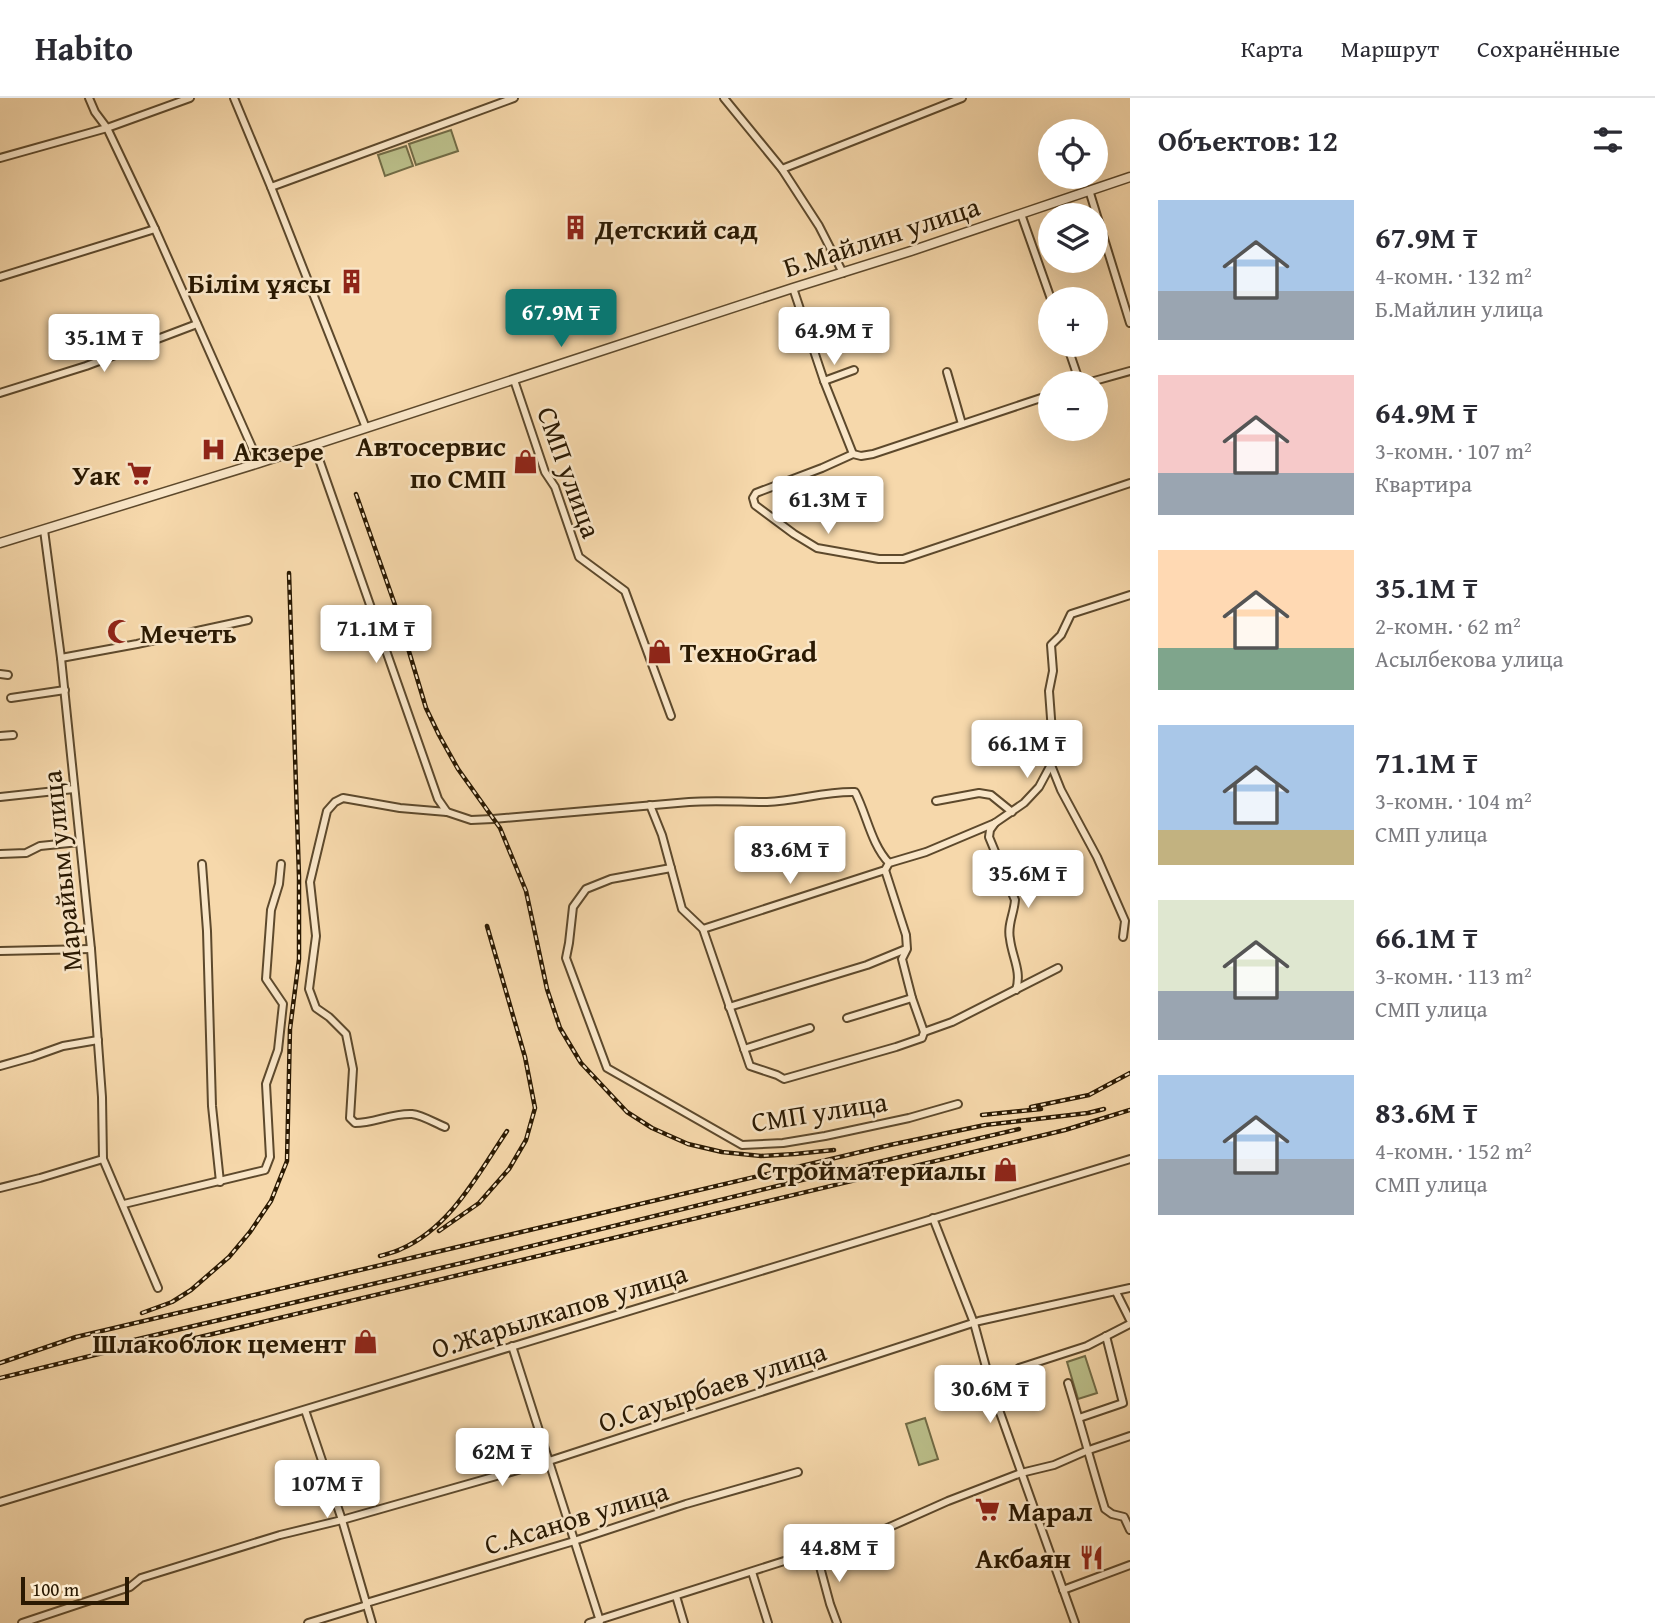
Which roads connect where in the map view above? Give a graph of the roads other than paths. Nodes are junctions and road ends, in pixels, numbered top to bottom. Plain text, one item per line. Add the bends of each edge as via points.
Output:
1 (89, 98) edge
2 (190, 98) edge
3 (234, 98) edge
4 (514, 98) edge
5 (724, 98) edge
6 (962, 98) edge
7 (107, 128) junction
8 (0, 158) edge
9 (782, 169) junction
10 (1130, 177) edge
11 (271, 187) junction
12 (1089, 190) junction
13 (1021, 214) junction
14 (155, 229) junction
15 (843, 273) junction
16 (0, 278) edge
17 (1047, 287) edge
18 (793, 288) junction
19 (1130, 323) edge
20 (197, 324) junction
21 (854, 370) dead end
22 (1130, 371) edge
23 (947, 372) dead end
24 (1108, 377) edge
25 (514, 380) junction
26 (824, 381) junction
27 (0, 393) edge
28 (1038, 399) edge
29 (962, 424) junction
30 (366, 428) junction
31 (314, 445) junction
32 (853, 454) junction
33 (260, 463) junction
34 (1130, 483) edge
35 (44, 530) junction
36 (0, 543) edge
37 (1130, 595) edge
38 (248, 620) dead end
39 (61, 658) junction
40 (65, 690) junction
41 (11, 698) dead end
42 (671, 716) dead end
43 (13, 735) dead end
44 (0, 736) edge
45 (1053, 762) junction
46 (74, 789) junction
47 (0, 797) edge
48 (936, 801) dead end
49 (650, 805) junction
50 (1012, 812) junction
51 (447, 813) junction
52 (995, 822) junction
53 (79, 842) junction
54 (0, 855) edge
55 (202, 864) dead end
56 (281, 864) dead end
57 (887, 867) junction
58 (671, 868) junction
59 (703, 929) junction
60 (1123, 936) dead end
61 (91, 949) junction
62 (907, 949) junction
63 (0, 951) edge
64 (1058, 968) dead end
65 (1016, 990) junction
66 (912, 998) junction
67 (729, 1007) junction
68 (847, 1018) dead end
69 (810, 1028) dead end
70 (924, 1032) junction
71 (98, 1040) junction
72 (744, 1049) junction
73 (0, 1066) edge
74 (958, 1104) dead end
75 (444, 1127) dead end
76 (103, 1159) junction
77 (1130, 1159) edge
78 (220, 1182) junction
79 (0, 1188) edge
80 (124, 1204) junction
81 (933, 1218) junction
82 (158, 1288) dead end
83 (1130, 1288) edge
84 (1116, 1292) junction
85 (1130, 1322) edge
86 (974, 1323) junction
87 (1107, 1336) junction
88 (512, 1346) junction
89 (1019, 1368) dead end
90 (1068, 1383) dead end
91 (305, 1410) junction
92 (1079, 1418) junction
93 (1130, 1436) edge
94 (1086, 1451) junction
95 (549, 1461) junction
96 (797, 1472) dead end
97 (1021, 1473) junction
98 (0, 1502) edge
99 (342, 1520) junction
100 (1130, 1530) edge
101 (575, 1541) junction
102 (816, 1552) junction
103 (1130, 1566) edge
104 (752, 1572) junction
105 (1063, 1590) junction
106 (676, 1596) junction
107 (367, 1604) junction
108 (600, 1622) edge
109 (22, 1623) edge
110 (308, 1623) edge
111 (372, 1623) edge
112 (589, 1623) edge
113 (684, 1623) edge
114 (768, 1623) edge
115 (837, 1623) edge
116 (1074, 1623) edge

1 - 7 street
2 - 7 street
3 - 11 street
4 - 11 street
5 - 9 street
6 - 9 street
7 - 8 street
7 - 14 street
9 - 15 street
10 - 12 street, Б.Майлин улица
11 - 30 street
12 - 13 street, Б.Майлин улица
12 - 19 street
13 - 15 street, Б.Майлин улица
13 - 17 street
14 - 16 street
14 - 20 street
15 - 18 street, Б.Майлин улица
18 - 25 street, Б.Майлин улица
18 - 26 street
20 - 27 street
20 - 33 street
21 - 26 street
22 - 24 street
23 - 29 street
25 - 30 street, Б.Майлин улица
25 - 42 street, СМП улица via 579,557 625,591
26 - 32 street
28 - 29 street
29 - 32 street via 873,454
30 - 31 street, Б.Майлин улица
31 - 33 street, Б.Майлин улица
31 - 51 street via 438,799
32 - 34 street via 756,493 755,505 817,548 903,559
33 - 35 street, Б.Майлин улица
35 - 36 street, Б.Майлин улица
35 - 39 street, Марайым улица
37 - 45 street via 1070,614 1051,645
38 - 39 street
39 - 40 street, Марайым улица
40 - 41 street
40 - 46 street, Марайым улица
43 - 44 street
45 - 50 street via 1039,787
45 - 60 street via 1061,790 1125,921
46 - 47 street
46 - 53 street, Марайым улица
48 - 50 street via 979,793 991,795
49 - 51 street via 493,820
49 - 57 street via 769,802 855,792
49 - 58 street, СМП улица
50 - 52 street
51 - 75 street via 342,798 327,811 310,882 316,936 309,989 316,1008 346,1034 353,1069 350,1118 355,1124 368,1124 414,1114
52 - 57 street
52 - 65 street via 989,836 1015,900 1009,924 1018,970
53 - 54 street
53 - 61 street, Марайым улица
55 - 78 street via 212,1106
56 - 78 street via 271,910 266,978 283,1004 278,1050 266,1084 270,1157 265,1170
57 - 59 street
57 - 62 street
58 - 59 street, СМП улица via 682,909
58 - 74 street, СМП улица via 611,879 586,889 573,907 566,958 607,1068 742,1145 825,1136
59 - 67 street, СМП улица
61 - 63 street
61 - 71 street, Марайым улица
62 - 66 street via 902,959
62 - 67 street
64 - 65 street, СМП улица
65 - 70 street, СМП улица
66 - 68 street
66 - 70 street
67 - 72 street, СМП улица
69 - 72 street
70 - 72 street, СМП улица via 922,1038 896,1047 784,1079 750,1066
71 - 73 street
71 - 76 street, Марайым улица
76 - 79 street
76 - 80 street, Марайым улица
77 - 81 street, О.Жарылкапов улица
78 - 80 street
80 - 82 street, Марайым улица
81 - 86 street
81 - 88 street, О.Жарылкапов улица
83 - 84 street, О.Сауырбаев улица
84 - 85 street
84 - 86 street, О.Сауырбаев улица
85 - 87 street
86 - 95 street, О.Сауырбаев улица
86 - 97 street
87 - 89 street
87 - 92 street via 1123,1404
88 - 91 street, О.Жарылкапов улица
88 - 95 street
90 - 92 street
91 - 98 street, О.Жарылкапов улица
91 - 99 street
92 - 94 street
93 - 94 street
94 - 97 street
94 - 100 street via 1105,1509 1124,1517
95 - 99 street, О.Сауырбаев улица
95 - 101 street
96 - 101 street, С.Асанов улица
97 - 102 street
97 - 105 street
99 - 107 street
99 - 109 street, О.Сауырбаев улица via 141,1578 130,1587
101 - 107 street, С.Асанов улица
101 - 108 street
102 - 104 street
102 - 115 street
103 - 105 street
104 - 106 street
104 - 114 street
105 - 116 street
106 - 108 street
106 - 113 street
107 - 110 street, С.Асанов улица
107 - 111 street
108 - 112 street

